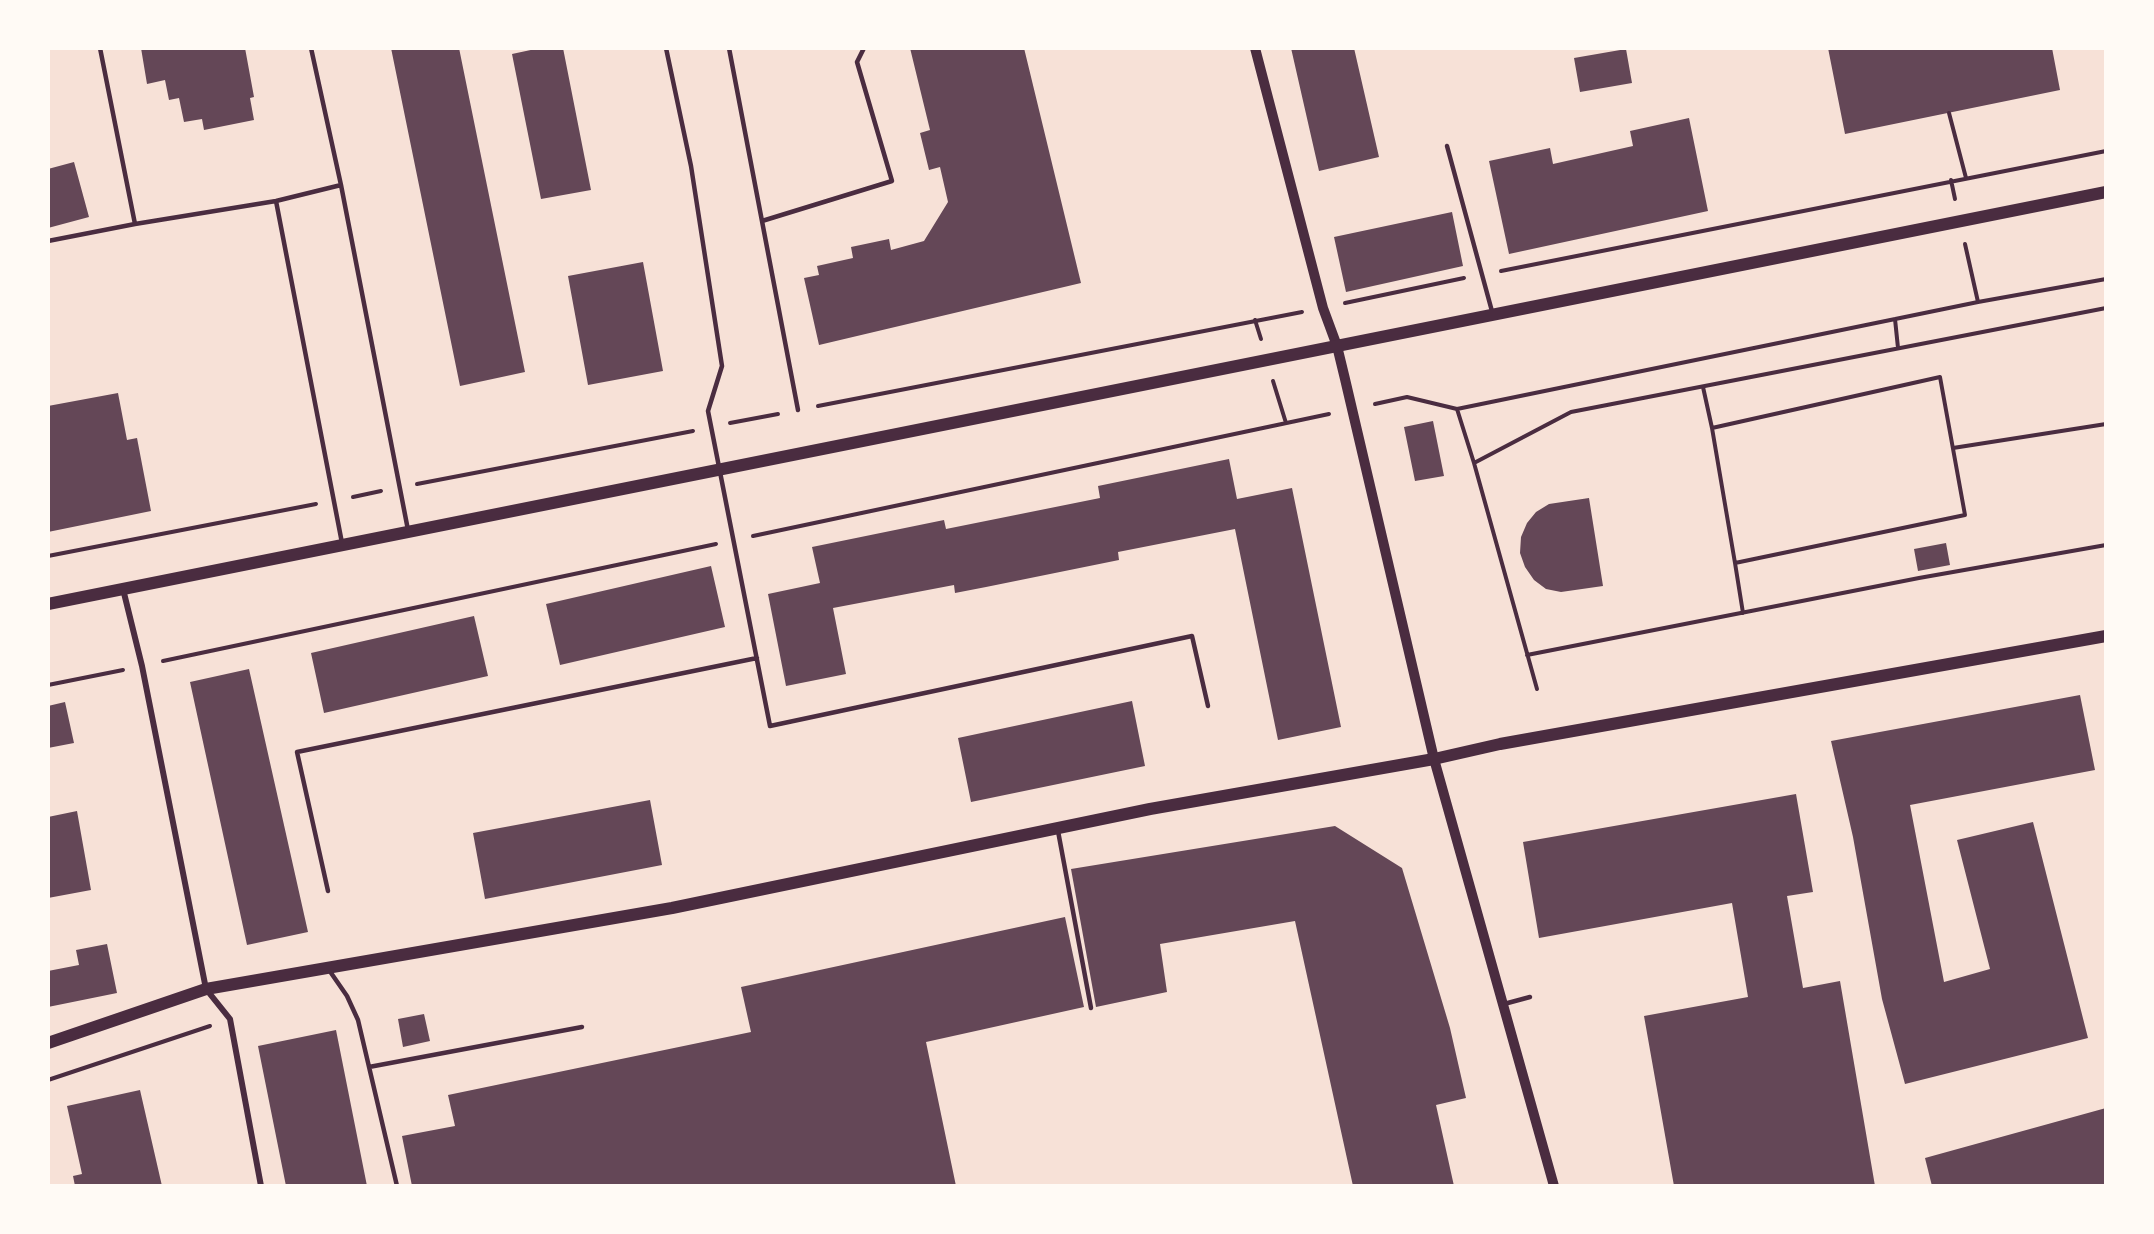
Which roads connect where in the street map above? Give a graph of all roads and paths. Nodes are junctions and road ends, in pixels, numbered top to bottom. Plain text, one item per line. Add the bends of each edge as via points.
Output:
1 (100, 48) edge
2 (311, 48) edge
3 (666, 48) edge
4 (729, 48) edge
5 (864, 48) edge
6 (1255, 48) edge
7 (1949, 113) dead end
8 (1447, 146) dead end
9 (2106, 151) edge
10 (1966, 178) junction
11 (341, 185) junction
12 (2106, 192) edge
13 (276, 201) junction
14 (762, 221) junction
15 (135, 224) junction
16 (48, 241) edge
17 (1483, 275) junction
18 (2106, 279) edge
19 (1323, 308) junction
20 (2106, 308) edge
21 (1493, 315) junction
22 (1894, 319) junction
23 (1337, 346) junction
24 (1899, 348) junction
25 (1703, 387) junction
26 (798, 410) junction
27 (2106, 424) edge
28 (712, 427) junction
29 (1712, 428) junction
30 (1953, 448) junction
31 (1474, 463) junction
32 (720, 469) junction
33 (399, 488) junction
34 (334, 500) junction
35 (408, 532) junction
36 (343, 545) junction
37 (2106, 545) edge
38 (48, 556) edge
39 (1736, 563) junction
40 (123, 589) junction
41 (48, 604) edge
42 (1743, 613) junction
43 (2106, 636) edge
44 (1527, 655) junction
45 (757, 658) junction
46 (1537, 689) dead end
47 (1208, 706) dead end
48 (1434, 759) junction
49 (1058, 828) junction
50 (328, 891) dead end
51 (327, 968) junction
52 (206, 989) junction
53 (1530, 997) dead end
54 (1504, 1004) junction
55 (1091, 1008) dead end
56 (230, 1019) junction
57 (582, 1027) dead end
58 (48, 1043) edge
59 (369, 1068) junction
60 (48, 1080) edge
61 (261, 1186) edge
62 (397, 1186) edge
63 (1554, 1186) edge

1 - 15 lane
2 - 11 lane
3 - 28 lane via 691,166 722,366 708,411
4 - 14 lane
5 - 14 lane via 857,62 892,181
6 - 19 street
7 - 10 path
8 - 17 lane
9 - 10 path
10 - 17 path
11 - 13 lane
11 - 33 lane
12 - 21 main road
13 - 15 lane
13 - 34 lane
14 - 26 lane
15 - 16 lane
17 - 19 path
17 - 21 lane
18 - 22 path
19 - 23 street
19 - 26 path
20 - 24 path
21 - 23 main road
22 - 24 path
22 - 31 path via 1457,409
23 - 32 main road
23 - 48 street
24 - 25 path
25 - 29 path
25 - 31 path via 1571,412
26 - 28 path
27 - 30 path
28 - 32 lane
28 - 33 path
29 - 30 path via 1940,376
29 - 39 path
30 - 39 path via 1965,515
31 - 44 path
32 - 35 main road
32 - 45 lane
33 - 34 path
33 - 35 lane
34 - 36 lane
34 - 38 path
35 - 36 main road
36 - 40 main road
37 - 42 path
39 - 42 path
40 - 41 main road
40 - 52 street
42 - 44 path
43 - 48 main road
44 - 46 path
45 - 47 lane via 770,726 1191,636
45 - 50 lane via 297,752
48 - 49 main road
48 - 54 street
49 - 51 main road via 672,908
49 - 55 lane
51 - 52 main road
51 - 59 lane via 347,996
52 - 56 street
52 - 58 main road
53 - 54 lane
54 - 63 street
56 - 60 path
56 - 61 street
57 - 59 lane
59 - 62 lane

